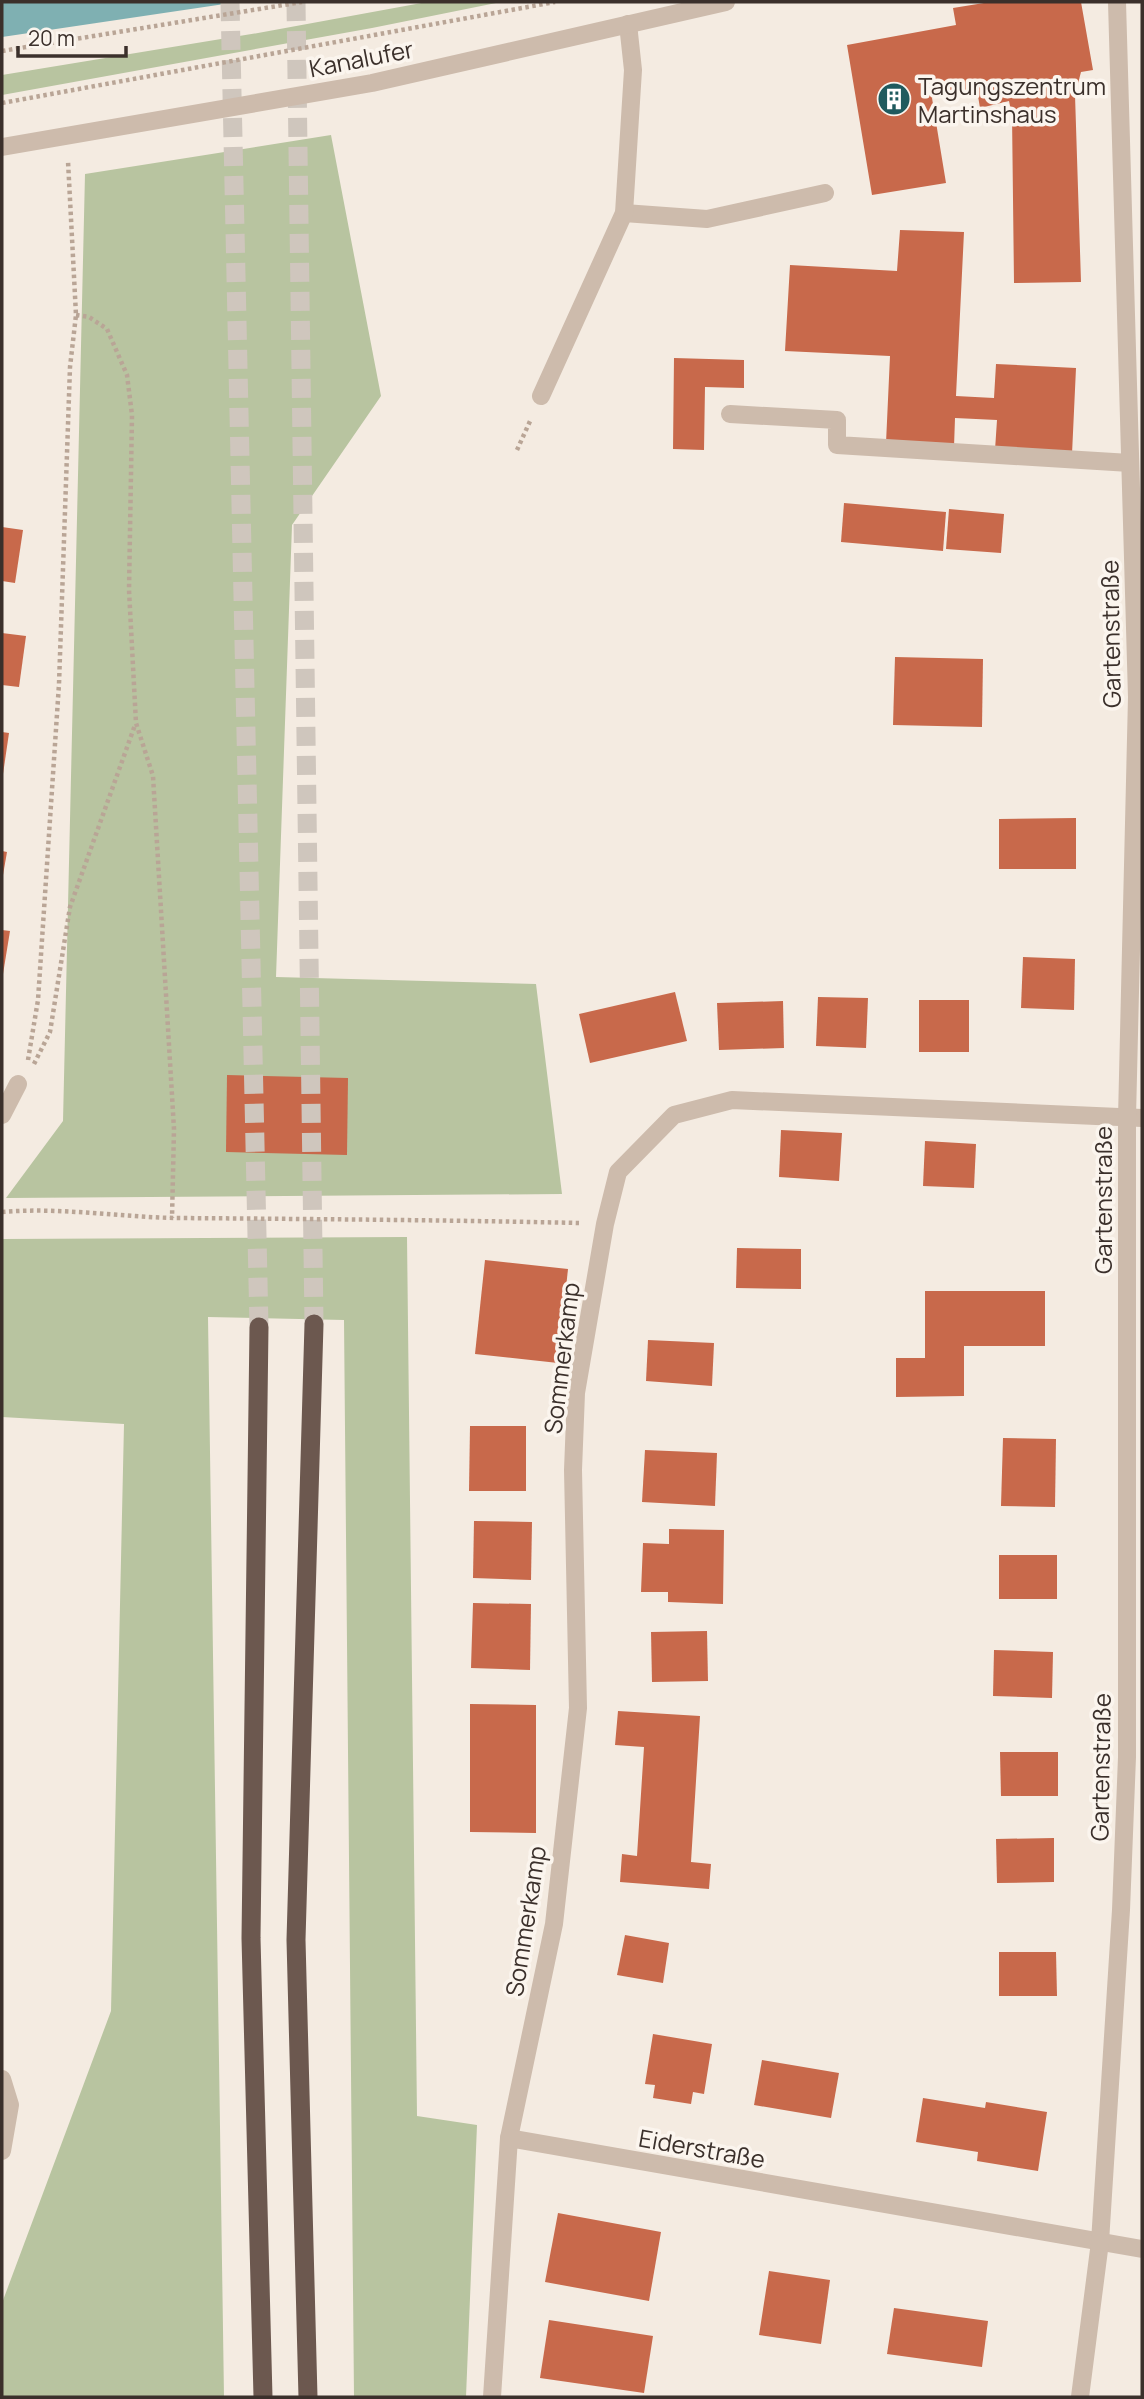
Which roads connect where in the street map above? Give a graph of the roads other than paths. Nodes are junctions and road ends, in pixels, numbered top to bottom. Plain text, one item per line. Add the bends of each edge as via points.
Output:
1 (726, 2) edge
2 (1117, 2) edge
3 (628, 24) junction
4 (2, 147) edge
5 (825, 193) dead end
6 (624, 213) junction
7 (541, 396) road end
8 (730, 414) dead end
9 (1130, 464) junction
10 (18, 1084) road end
11 (2, 1115) edge
12 (1135, 1118) edge
13 (314, 1324) tunnel mouth
14 (258, 1327) tunnel mouth
15 (2, 2080) edge
16 (509, 2138) junction
17 (2, 2151) edge
18 (1100, 2242) junction
19 (1142, 2249) edge
20 (263, 2397) edge
21 (307, 2397) edge
22 (492, 2397) edge
23 (1080, 2397) edge

1 - 3 street, Kanalufer
2 - 9 street, Gartenstraße
3 - 4 street, Kanalufer via 372,83
3 - 6 street via 633,70
5 - 6 street via 708,219
6 - 7 street
8 - 9 street via 837,420 837,444
9 - 12 street, Gartenstraße via 1137,698
10 - 11 street
12 - 16 street, Sommerkamp via 732,1100 674,1115 618,1172 604,1224 576,1393 576,1721 554,1924
12 - 18 street, Gartenstraße via 1127,1757
13 - 21 highway via 296,1940
14 - 20 highway via 251,1938
15 - 17 street via 10,2105
16 - 18 street, Eiderstraße
16 - 22 street
18 - 19 street, Eiderstraße
18 - 23 street, Gartenstraße

